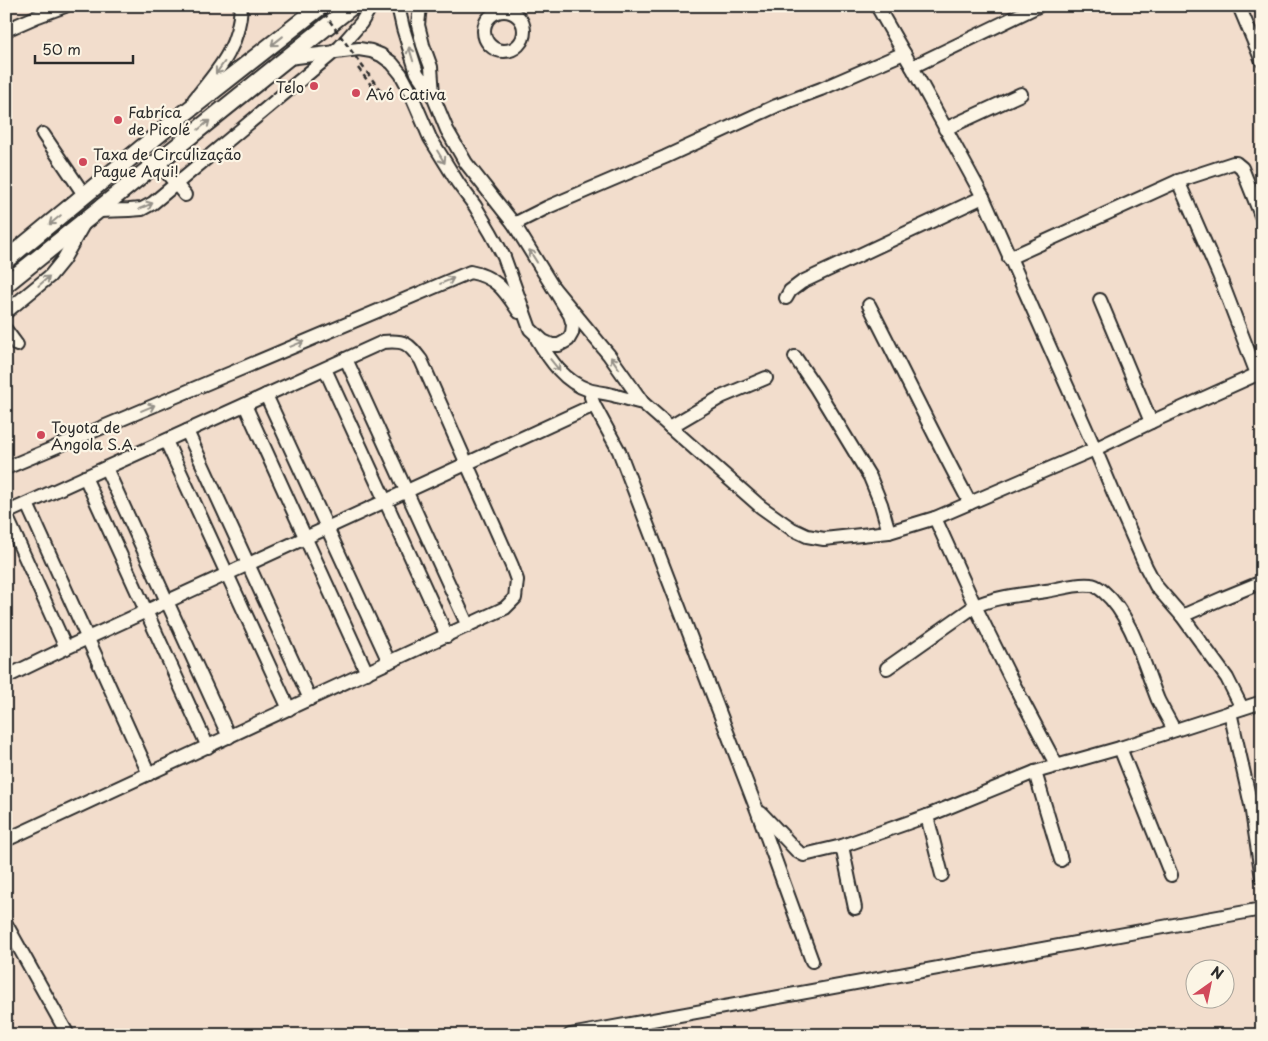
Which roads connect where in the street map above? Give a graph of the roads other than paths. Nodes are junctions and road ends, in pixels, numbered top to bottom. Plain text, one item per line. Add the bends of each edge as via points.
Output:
1 (65, 6) edge
2 (241, 6) edge
3 (320, 6) edge
4 (352, 6) edge
5 (372, 6) edge
6 (398, 6) edge
7 (420, 6) edge
8 (877, 6) edge
9 (1038, 6) edge
10 (1239, 6) edge
11 (6, 30) edge
12 (334, 52) junction
13 (904, 53) junction
14 (289, 58) junction
15 (1262, 61) edge
16 (912, 67) junction
17 (1021, 94) dead end
18 (433, 96) junction
19 (176, 120) junction
20 (945, 130) junction
21 (42, 134) dead end
22 (158, 162) junction
23 (1178, 181) junction
24 (176, 184) junction
25 (185, 195) dead end
26 (84, 196) junction
27 (983, 197) junction
28 (92, 215) junction
29 (1262, 218) edge
30 (514, 224) junction
31 (1009, 258) junction
32 (6, 260) edge
33 (6, 284) edge
34 (553, 287) junction
35 (786, 298) dead end
36 (1100, 300) dead end
37 (869, 305) dead end
38 (6, 312) edge
39 (530, 329) junction
40 (6, 330) edge
41 (17, 345) dead end
42 (796, 357) dead end
43 (346, 359) junction
44 (325, 369) junction
45 (1260, 373) edge
46 (766, 378) dead end
47 (589, 390) junction
48 (266, 395) junction
49 (643, 404) junction
50 (246, 405) junction
51 (594, 405) junction
52 (1151, 422) junction
53 (670, 427) junction
54 (187, 431) junction
55 (166, 441) junction
56 (1095, 449) junction
57 (466, 464) junction
58 (6, 468) edge
59 (106, 468) junction
60 (85, 477) junction
61 (406, 491) junction
62 (385, 501) junction
63 (970, 503) junction
64 (27, 504) junction
65 (6, 514) edge
66 (935, 518) junction
67 (326, 528) junction
68 (888, 532) junction
69 (306, 538) junction
70 (248, 564) junction
71 (227, 574) junction
72 (1262, 582) edge
73 (167, 601) junction
74 (975, 606) junction
75 (146, 611) junction
76 (1182, 616) junction
77 (468, 626) junction
78 (447, 636) junction
79 (87, 638) junction
80 (66, 648) junction
81 (389, 662) junction
82 (887, 668) dead end
83 (367, 672) junction
84 (7, 673) edge
85 (310, 699) junction
86 (1262, 702) edge
87 (289, 709) junction
88 (1236, 710) junction
89 (1174, 730) junction
90 (229, 737) junction
91 (208, 746) junction
92 (1120, 748) junction
93 (1057, 766) junction
94 (1035, 772) junction
95 (149, 774) junction
96 (758, 810) junction
97 (927, 816) junction
98 (6, 840) edge
99 (842, 846) junction
100 (1061, 860) dead end
101 (942, 875) dead end
102 (1171, 875) dead end
103 (1262, 878) edge
104 (854, 908) dead end
105 (1262, 909) edge
106 (6, 924) edge
107 (812, 961) dead end
108 (68, 1035) edge
109 (570, 1035) edge

1 - 11 street
2 -> 19 street via 236,38 226,59
3 -> 19 main road
4 - 14 main road
5 - 12 street
18 -> 6 street via 417,73
7 - 18 street via 418,25 431,67
8 - 13 street
9 - 16 street
10 - 15 street
12 - 14 street
12 - 24 street
12 -> 39 street via 371,51 392,62 401,74 430,138 504,257
13 - 16 street
13 - 30 street via 776,106
22 -> 14 main road
16 - 20 street
17 - 20 street
18 - 30 street via 466,163
19 - 26 main road
20 - 27 street
21 - 26 street
22 - 24 street
22 - 28 main road
23 - 29 street via 1236,163 1242,168
23 - 31 street
23 - 45 street
24 - 25 street
28 -> 24 street via 142,209
26 -> 32 main road
27 - 31 street
27 - 35 street via 802,282
28 - 33 main road
38 -> 28 street via 50,276
34 -> 30 street
31 - 56 street
34 - 39 street via 570,315 572,333 568,340 552,345
49 -> 34 street via 609,355
36 - 52 street
37 - 63 street
39 -> 47 street via 561,373
58 -> 39 street via 470,272 482,274 505,291
40 - 41 street
42 - 68 street via 870,477 882,504
43 - 44 street
43 - 57 street via 384,342 399,341 411,347 421,360
43 - 61 street
44 - 48 street
44 - 62 street
45 - 52 street
46 - 53 street via 721,397
47 - 49 street
47 - 51 street
48 - 50 street
48 - 67 street
49 - 53 street
50 - 54 street
50 - 69 street
51 - 57 street
51 - 96 street via 619,451
52 - 56 street
53 - 68 street via 761,507 792,529 824,539
54 - 55 street
54 - 70 street
55 - 59 street
55 - 71 street
56 - 63 street
56 - 76 street via 1149,573
57 - 61 street
57 - 77 street via 516,580 515,598 505,608
59 - 60 street
59 - 73 street
60 - 64 street
60 - 75 street
61 - 62 street
61 - 77 street
62 - 67 street
62 - 78 street
63 - 66 street
64 - 65 street
64 - 79 street
65 - 80 street
66 - 68 street
66 - 74 street
67 - 69 street
67 - 81 street
69 - 70 street
69 - 83 street
70 - 71 street
70 - 85 street
71 - 73 street
71 - 87 street
72 - 76 street
73 - 75 street
73 - 90 street
74 - 82 street
74 - 89 street via 1006,597 1079,585 1091,584 1098,588 1122,612
74 - 93 street
75 - 79 street
75 - 91 street
76 - 88 street via 1227,678
77 - 78 street
78 - 81 street
79 - 80 street
79 - 95 street
80 - 84 street
81 - 83 street
83 - 85 street
85 - 87 street
86 - 88 street
87 - 90 street
88 - 89 street
88 - 103 street
89 - 92 street
90 - 91 street
91 - 95 street
92 - 93 street
92 - 102 street
93 - 94 street
94 - 97 street
94 - 100 street
95 - 98 street
96 - 99 street via 796,851 804,855
96 - 107 street
97 - 99 street
97 - 101 street
99 - 104 street
105 - 109 street
106 - 108 street

